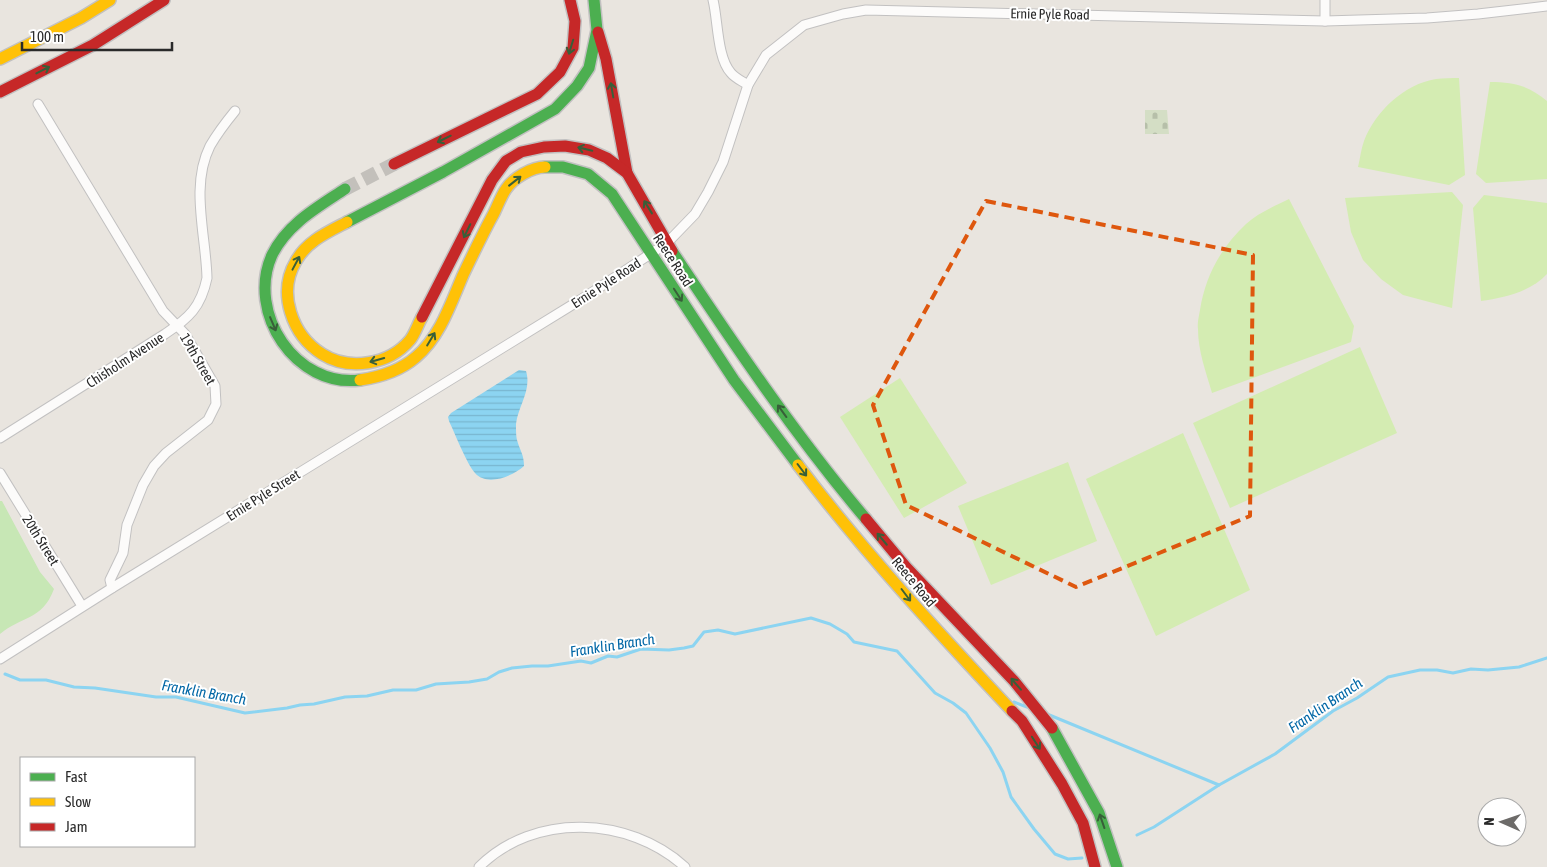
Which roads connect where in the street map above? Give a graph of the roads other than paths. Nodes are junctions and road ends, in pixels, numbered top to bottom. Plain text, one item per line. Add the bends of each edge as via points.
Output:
1 (110, 0) edge
2 (164, 0) edge
3 (570, 0) edge
4 (594, 0) edge
5 (713, 0) edge
6 (1326, 0) edge
7 (1526, 4) edge
8 (1547, 6) edge
9 (1325, 21) junction
10 (597, 30) junction
11 (0, 59) edge
12 (748, 85) junction
13 (0, 92) edge
14 (38, 104) dead end
15 (235, 111) dead end
16 (394, 164) tunnel mouth
17 (626, 173) junction
18 (345, 189) tunnel mouth
19 (666, 243) junction
20 (652, 254) junction
21 (178, 326) junction
22 (527, 333) joint
23 (0, 438) edge
24 (0, 474) edge
25 (112, 588) junction
26 (82, 606) junction
27 (0, 659) edge
28 (479, 867) edge
29 (685, 867) edge
30 (1095, 867) edge
31 (1117, 867) edge

1 - 11 street
13 -> 2 street via 93,45
3 -> 16 street via 575,21 573,48 560,72 537,94
4 - 10 street, Reece Road
5 - 12 street via 726,66 732,75
6 - 9 street
7 - 8 street, Ernie Pyle Road
7 - 9 street, Ernie Pyle Road via 1427,18
9 - 12 street, Ernie Pyle Road via 866,10 804,25 766,55
17 -> 10 street, Reece Road via 606,59
17 -> 10 street, Reece Road via 589,150 565,146 521,152 506,161 492,180 410,340 378,362 342,362 323,355 295,326 288,303 288,281 296,260 314,240 555,108 577,86 589,68
12 - 19 street, Ernie Pyle Road via 723,162 708,192 695,214
14 - 21 street, 19th Street via 163,311
15 - 21 street, Chisholm Avenue via 210,147 203,166 200,186 207,278 197,306
19 -> 17 street, Reece Road
18 -> 20 street, Reece Road via 299,221 280,240 268,261 264,282 265,304 282,342 297,360 336,380 385,375 406,365 426,348 445,316 506,188 520,176 539,167 563,167 588,174 612,194
19 - 20 street, Ernie Pyle Road
31 -> 19 street, Reece Road via 1099,813 1052,728 1014,681 906,567 854,506 726,333
20 - 22 street, Ernie Pyle Road
20 -> 30 street, Reece Road via 734,380 823,498 921,614 1022,721 1083,823
21 - 23 street, Chisholm Avenue
21 - 25 street, 19th Street via 215,386 216,404 208,420 166,453 143,485 128,526 123,553 110,580
22 - 25 street, Ernie Pyle Street
24 - 26 street, 20th Street
25 - 26 street, Ernie Pyle Street
26 - 27 street, Ernie Pyle Street
28 - 29 street via 502,849 540,832 589,827 620,832 652,844

